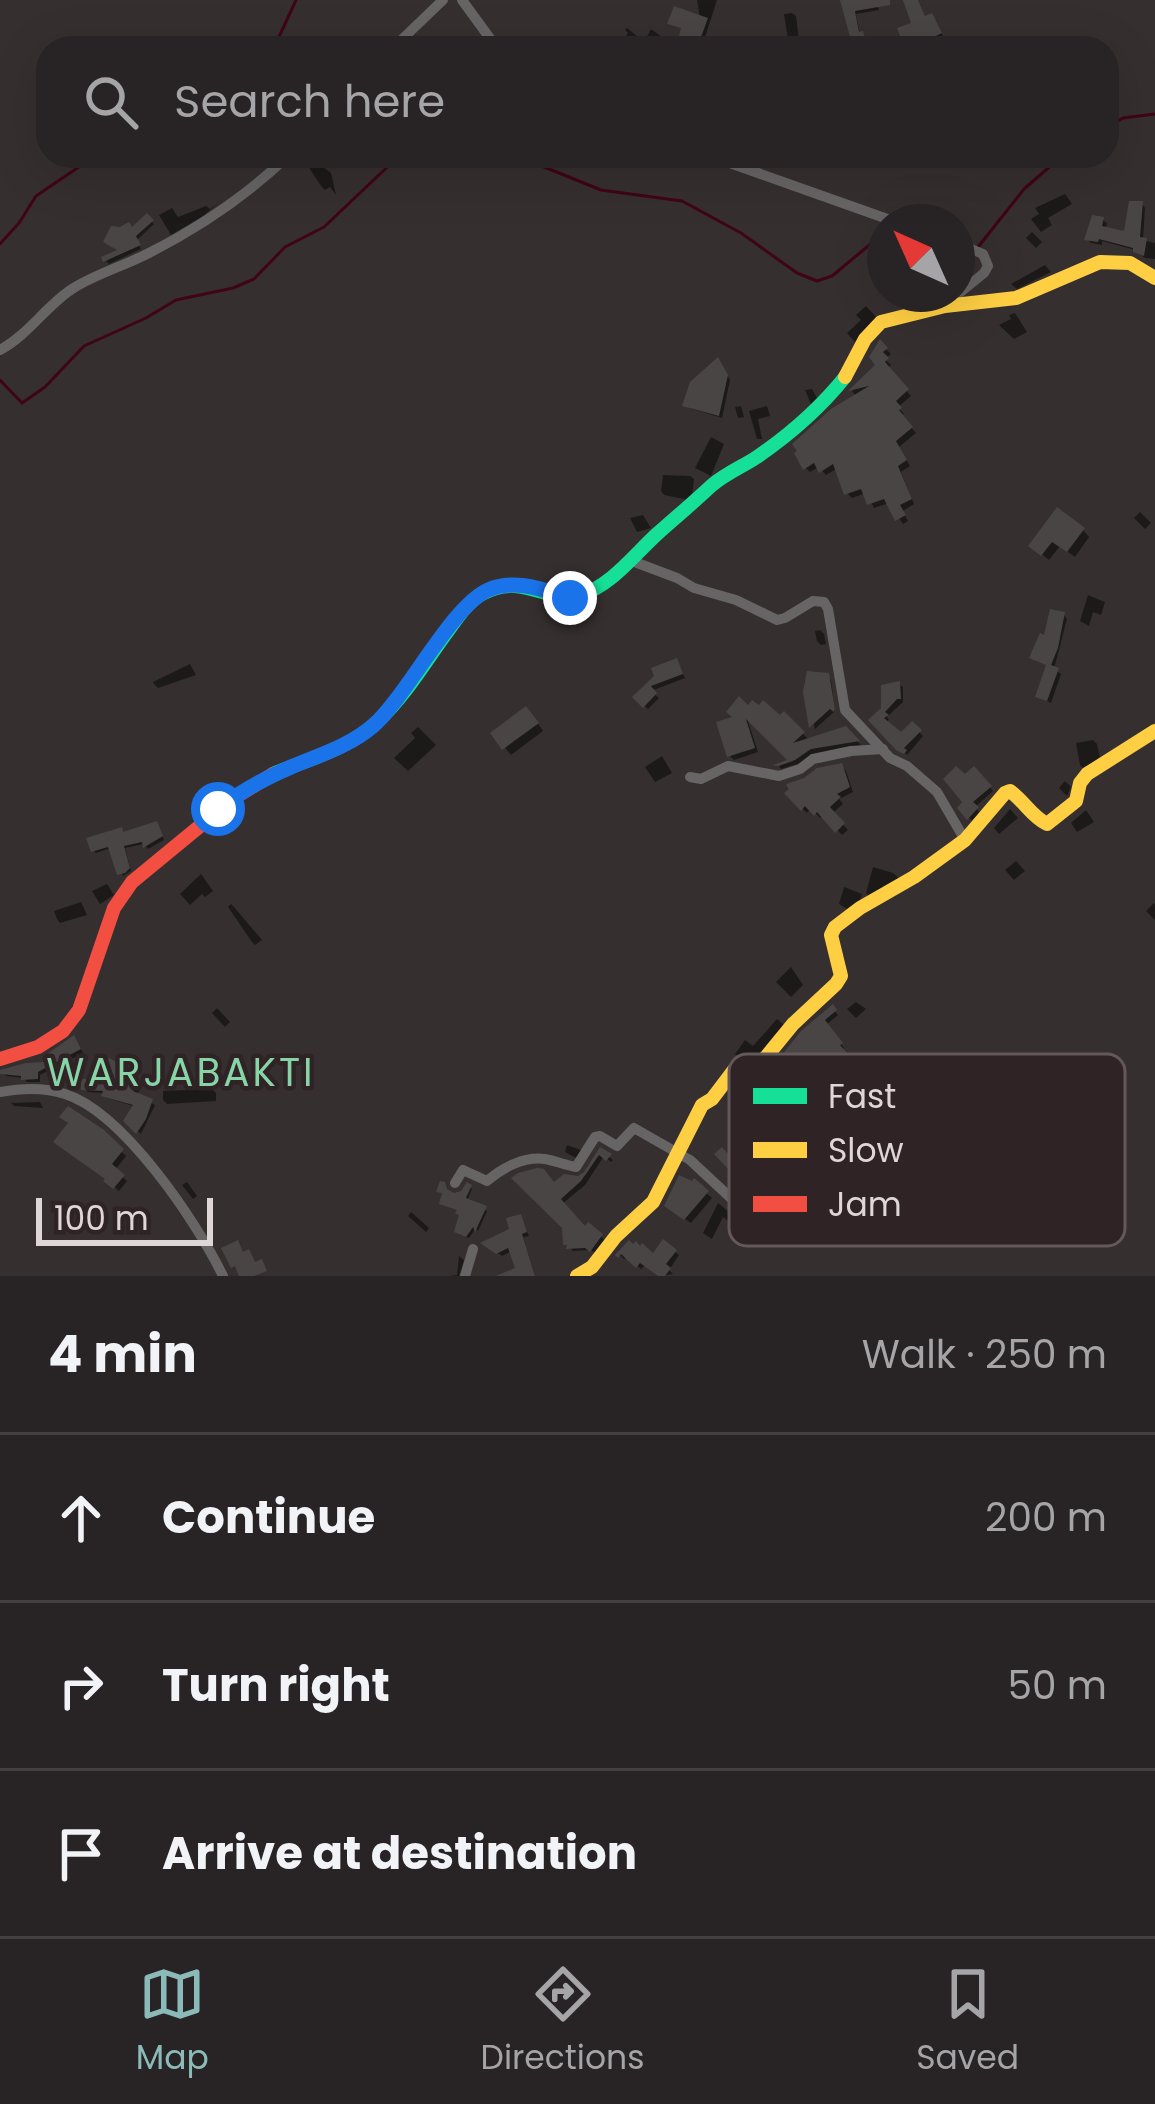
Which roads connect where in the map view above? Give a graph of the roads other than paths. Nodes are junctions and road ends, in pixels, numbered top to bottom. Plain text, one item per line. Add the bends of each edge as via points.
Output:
1 (443, 0) edge
2 (462, 0) edge
3 (406, 36) edge
4 (488, 36) edge
5 (276, 168) edge
6 (744, 168) edge
7 (867, 212) edge
8 (975, 251) edge
9 (1155, 278) edge
10 (975, 281) edge
11 (975, 303) edge
12 (913, 312) edge
13 (0, 350) edge
14 (632, 561) junction
15 (1155, 731) edge
16 (884, 749) junction
17 (690, 777) dead end
18 (964, 840) junction
19 (769, 1054) edge
20 (0, 1059) edge
21 (729, 1076) edge
22 (0, 1092) edge
23 (679, 1153) junction
24 (454, 1183) dead end
25 (729, 1197) edge
26 (473, 1249) dead end
27 (223, 1276) edge
28 (465, 1276) edge
29 (577, 1276) edge

1 - 3 street
2 - 4 street
5 - 13 street via 149,254 70,290
6 - 7 street
8 - 10 street via 988,266
9 - 11 street via 1130,263 1100,262 1016,298
12 - 14 street via 881,322 833,392 711,486
14 - 16 street via 777,620 824,602 845,710
14 - 20 street via 578,598 518,585 477,597 370,728 247,788 139,874 120,896 72,1021 37,1049
15 - 18 street via 1087,774 1076,801 1047,824 1008,791
16 - 17 street via 813,759 779,776 728,766
16 - 18 street via 937,792
18 - 19 street via 835,927 839,980
21 - 23 street via 697,1113
22 - 27 street via 54,1091 98,1110 173,1195
23 - 24 street via 633,1128 616,1146 595,1136 576,1167 532,1158 485,1181 464,1169
23 - 25 street
23 - 29 street via 653,1202
26 - 28 street

